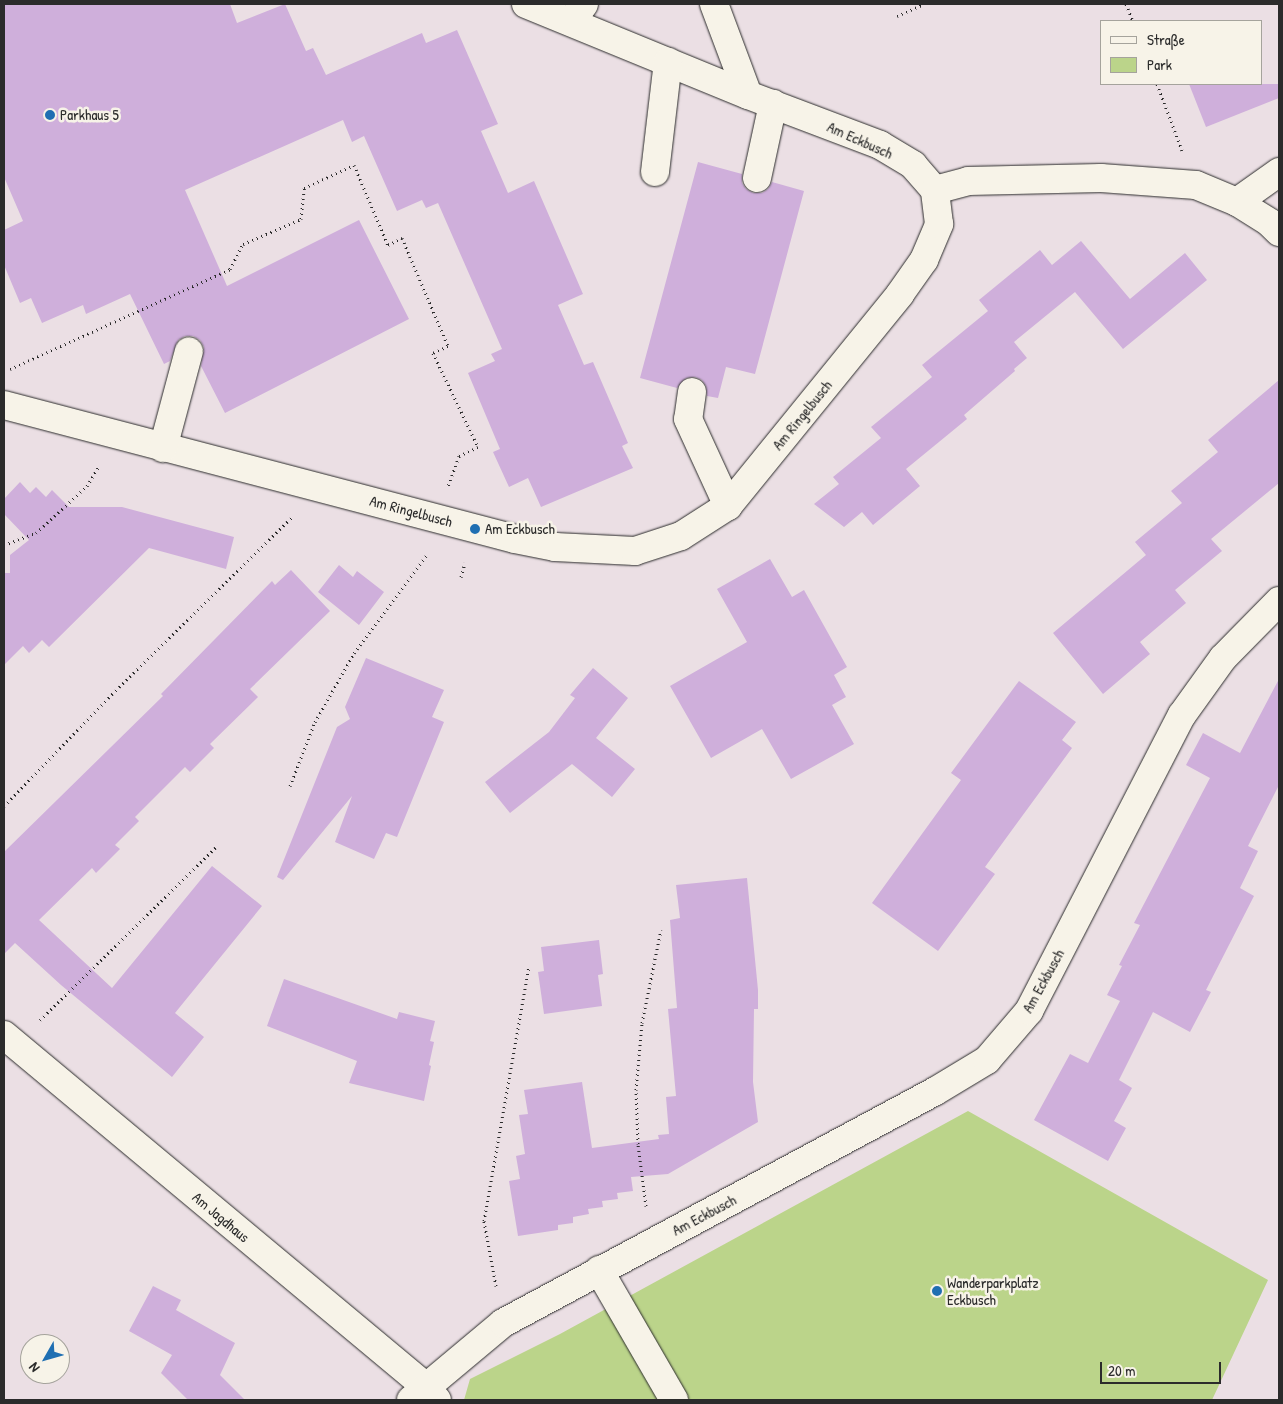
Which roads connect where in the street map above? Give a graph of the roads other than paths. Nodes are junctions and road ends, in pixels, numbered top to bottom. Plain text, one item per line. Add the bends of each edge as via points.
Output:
1 (526, 4) edge
2 (714, 4) edge
3 (578, 13) edge
4 (668, 62) junction
5 (760, 99) junction
6 (655, 172) dead end
7 (1279, 172) edge
8 (756, 178) dead end
9 (935, 190) junction
10 (1236, 202) junction
11 (1279, 232) edge
12 (189, 351) dead end
13 (692, 392) dead end
14 (4, 405) edge
15 (163, 448) junction
16 (728, 506) junction
17 (1279, 601) edge
18 (9, 1040) edge
19 (599, 1270) junction
20 (425, 1396) edge
21 (674, 1400) edge

1 - 3 street, Am Eckbusch
2 - 5 street
3 - 4 street, Am Eckbusch
4 - 5 street, Am Eckbusch
4 - 6 street
5 - 8 street
5 - 9 street, Am Eckbusch via 880,145 913,165
7 - 10 street
9 - 10 street via 978,180 1101,178 1196,185
9 - 16 street, Am Ringelbusch via 939,224 924,260
10 - 11 street
12 - 15 street
13 - 16 street via 688,418
14 - 15 street, Am Ringelbusch
15 - 16 street, Am Ringelbusch via 555,547 635,551 681,536
17 - 19 street, Am Eckbusch via 1222,658 1182,715 1029,1011 987,1060 934,1092
18 - 20 street, Am Jagdhaus
19 - 20 street, Am Eckbusch via 503,1322
19 - 21 street

